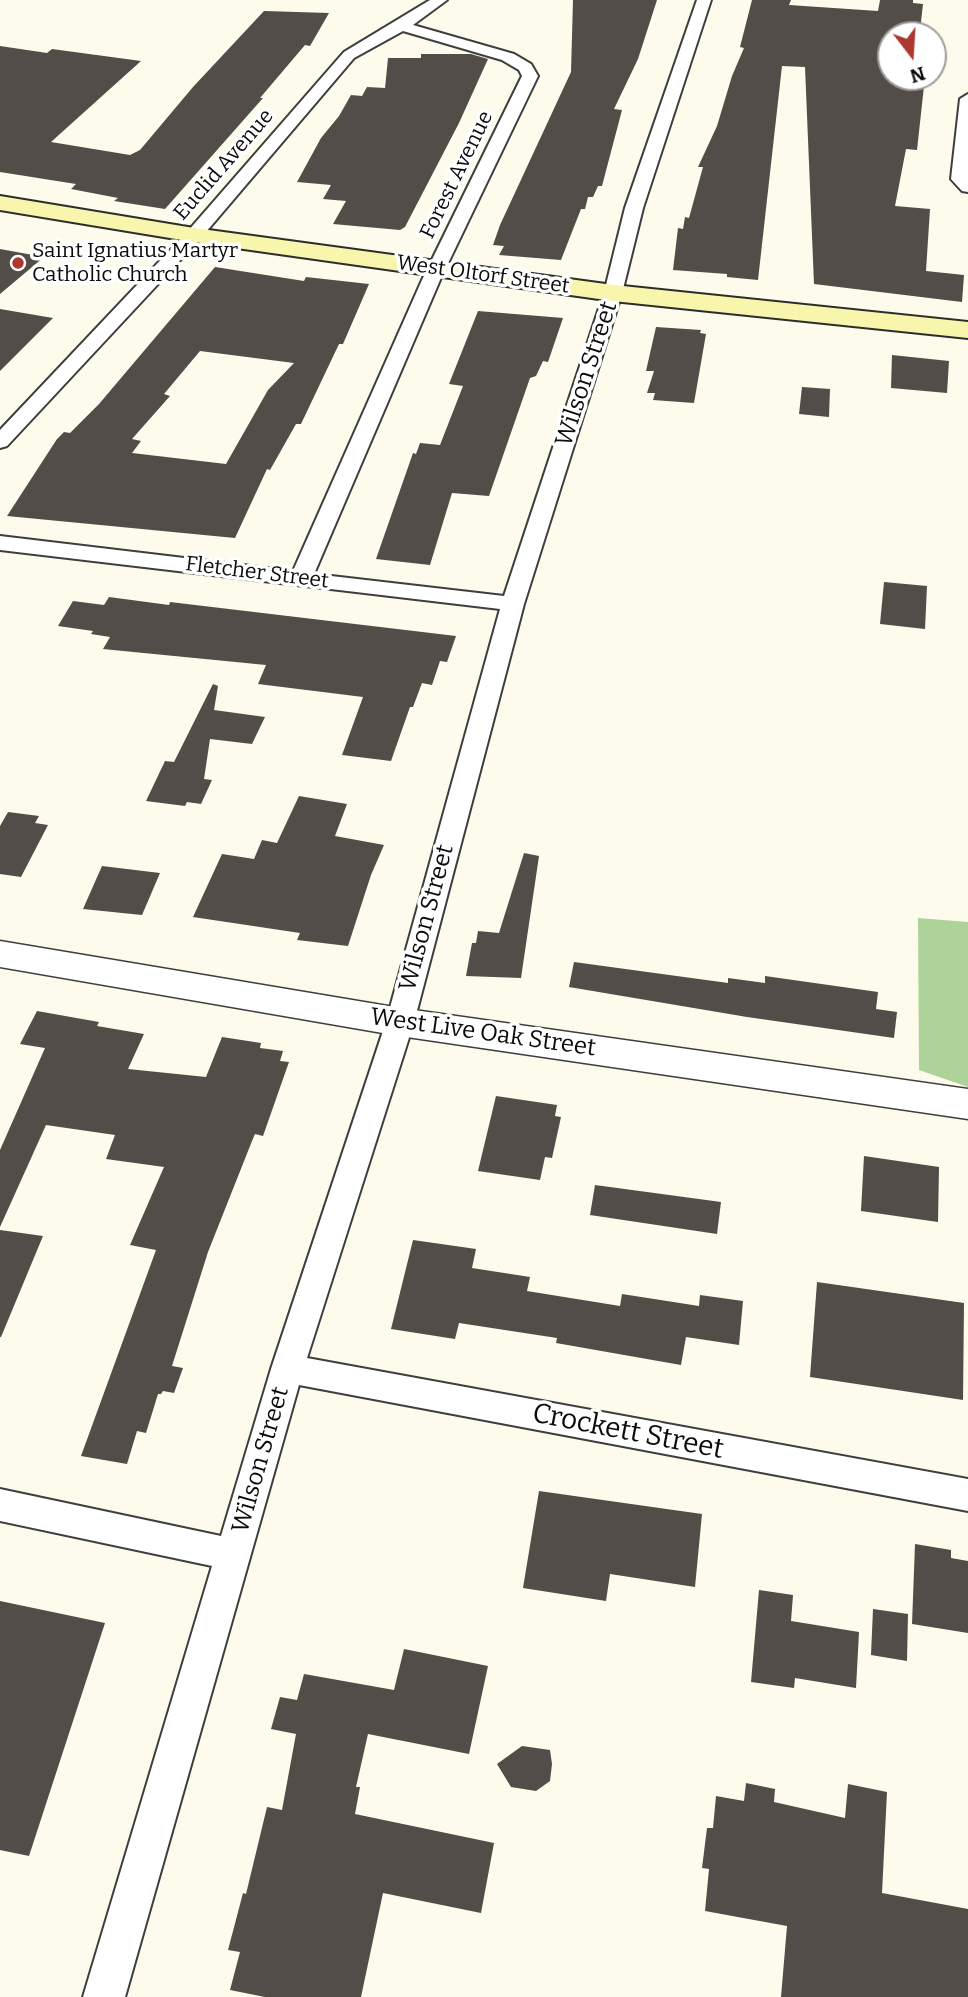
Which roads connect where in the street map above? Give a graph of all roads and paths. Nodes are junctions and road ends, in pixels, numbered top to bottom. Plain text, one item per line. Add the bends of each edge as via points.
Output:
1 (440, 0) edge
2 (704, 0) edge
3 (401, 26) junction
4 (968, 99) edge
5 (968, 187) edge
6 (0, 203) edge
7 (194, 235) junction
8 (436, 269) junction
9 (613, 293) junction
10 (968, 330) edge
11 (0, 442) edge
12 (0, 543) edge
13 (301, 578) junction
14 (513, 604) junction
15 (0, 954) edge
16 (400, 1022) junction
17 (968, 1104) edge
18 (287, 1369) junction
19 (968, 1495) edge
20 (0, 1505) edge
21 (234, 1555) junction
22 (104, 1997) edge

1 - 3 street, Euclid Avenue
2 - 9 street, Wilson Street via 634,208
3 - 7 street, Euclid Avenue via 349,55
3 - 8 street, Forest Avenue via 508,57 526,67 530,76
4 - 5 street via 960,179
6 - 7 main road, West Oltorf Street
7 - 8 main road, West Oltorf Street
7 - 11 street, Euclid Avenue
8 - 9 main road, West Oltorf Street
8 - 13 street, Forest Avenue
9 - 10 main road, West Oltorf Street
9 - 14 street, Wilson Street
12 - 13 street, Fletcher Street
13 - 14 street, Fletcher Street
14 - 16 street, Wilson Street
15 - 16 street, West Live Oak Street
16 - 17 street, West Live Oak Street
16 - 18 street, Wilson Street
18 - 19 street, Crockett Street
18 - 21 street, Wilson Street
20 - 21 street
21 - 22 street, Wilson Street

